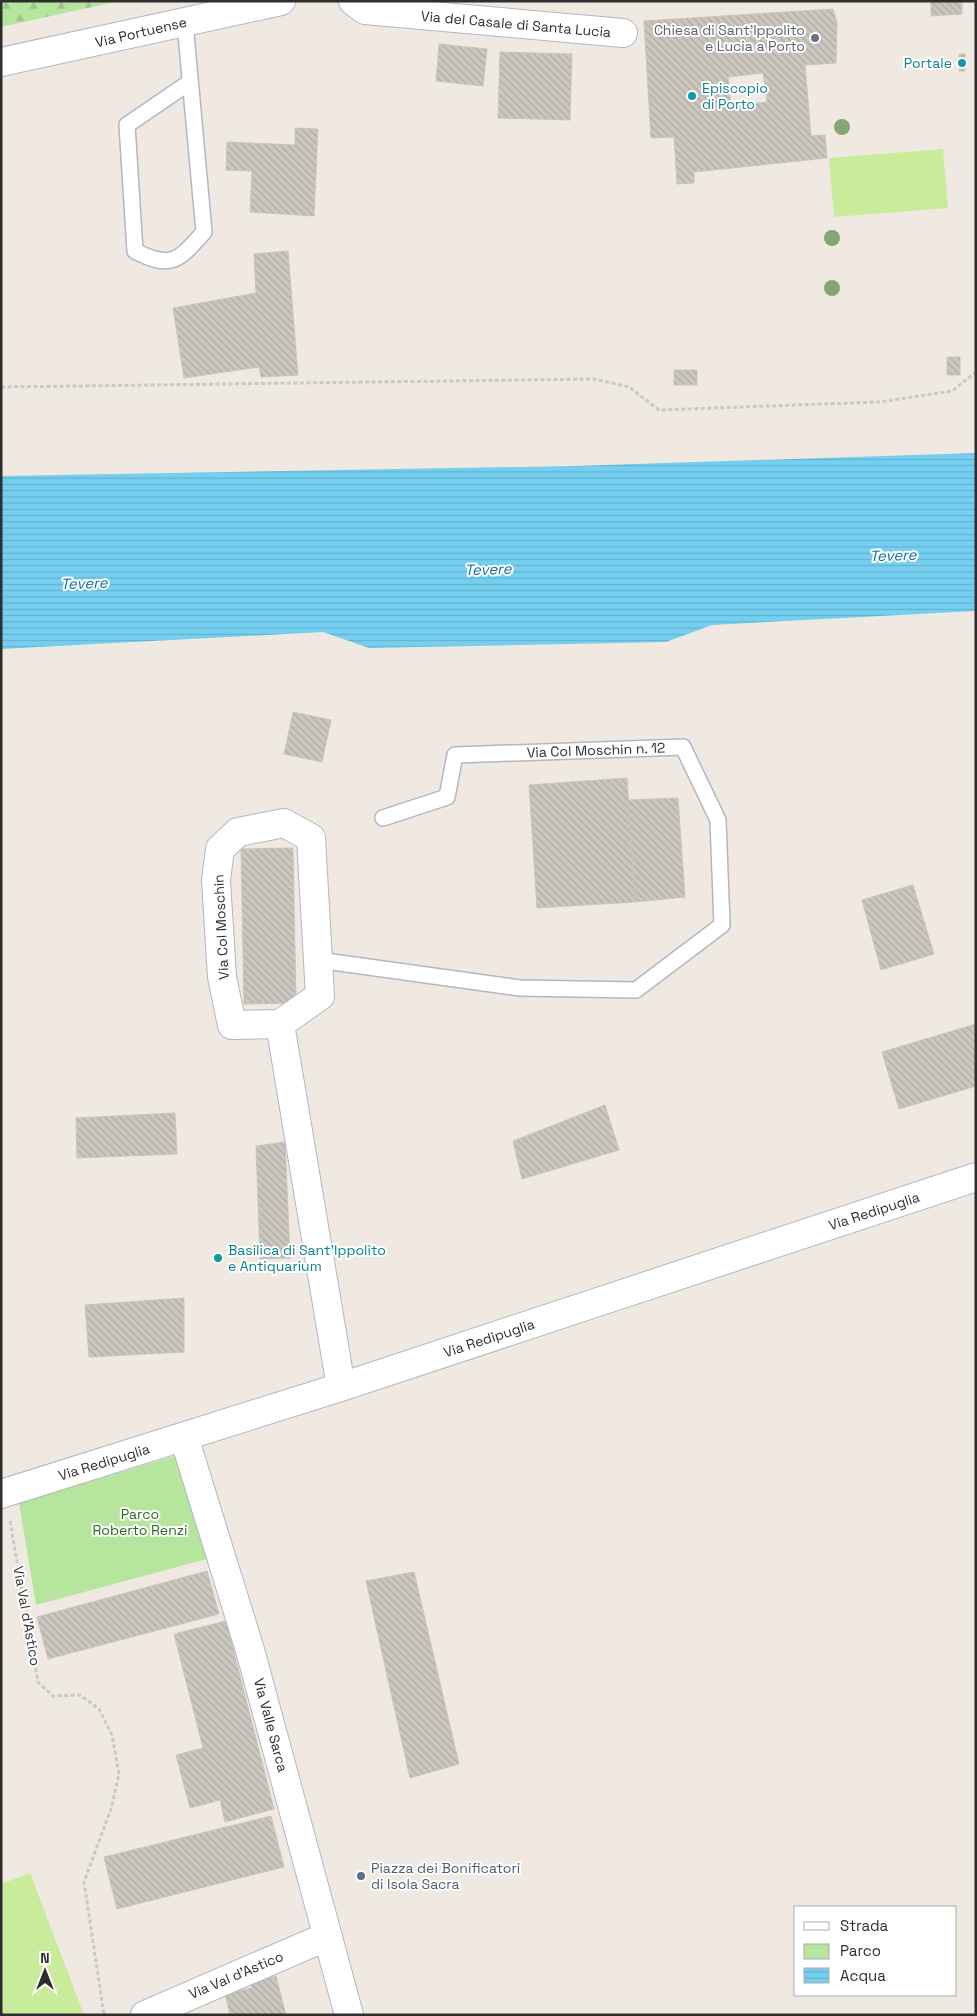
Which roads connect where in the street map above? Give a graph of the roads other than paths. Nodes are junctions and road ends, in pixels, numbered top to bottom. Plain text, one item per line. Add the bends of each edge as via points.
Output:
1 (281, 1) edge
2 (353, 1) edge
3 (185, 23) junction
4 (623, 33) dead end
5 (1, 62) edge
6 (190, 82) junction
7 (383, 818) dead end
8 (318, 960) junction
9 (280, 1024) junction
10 (976, 1177) edge
11 (341, 1387) junction
12 (184, 1437) junction
13 (3, 1494) edge
14 (328, 1936) junction
15 (145, 2015) edge
16 (349, 2015) edge

1 - 3 street, Via Portuense
2 - 4 street, Via del Casale di Santa Lucia via 365,10
3 - 5 street, Via Portuense
3 - 6 lane
6 - 6 lane via 204,232 182,257 171,261 150,259 135,251 126,125
7 - 8 lane, Via Col Moschin n. 12 via 447,798 455,755 683,747 718,820 722,926 636,990 520,988
8 - 9 street, Via Col Moschin via 320,996
8 - 9 street, Via Col Moschin via 311,838 284,823 238,832 220,849 216,880 222,977 232,1025
9 - 11 street
10 - 11 street, Via Redipuglia
11 - 12 street, Via Redipuglia
12 - 13 street, Via Redipuglia
12 - 14 street, Via Valle Sarca via 250,1650
14 - 15 street, Via Val d'Astico
14 - 16 street, Via Valle Sarca

